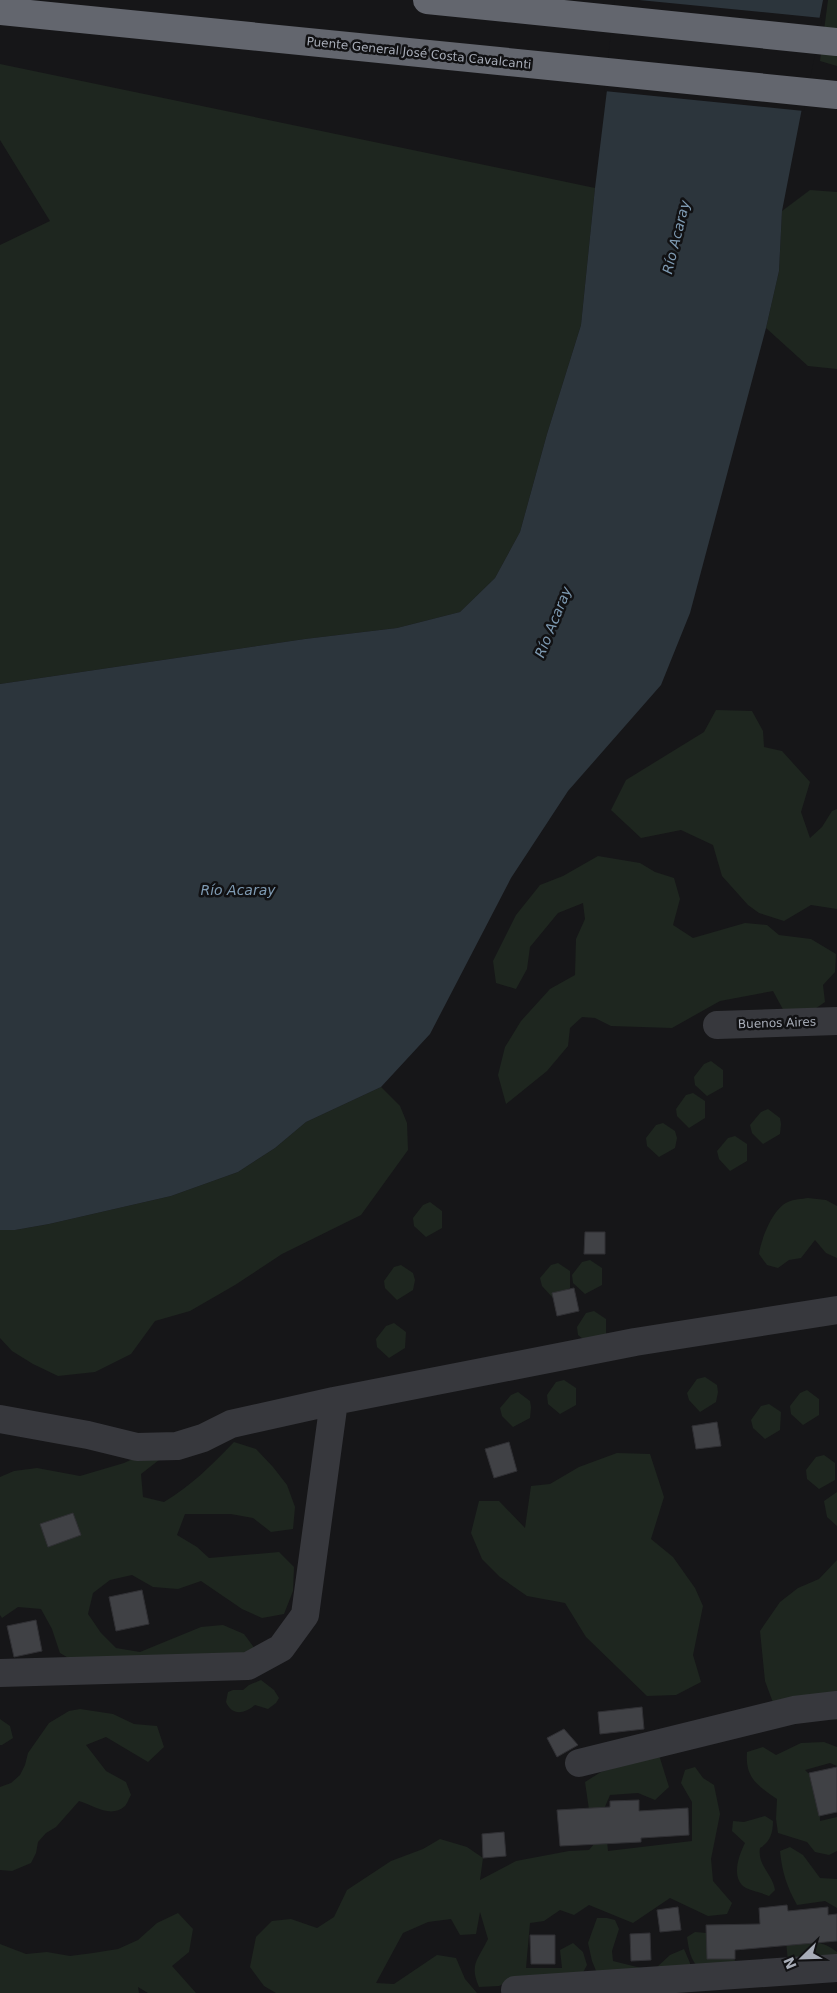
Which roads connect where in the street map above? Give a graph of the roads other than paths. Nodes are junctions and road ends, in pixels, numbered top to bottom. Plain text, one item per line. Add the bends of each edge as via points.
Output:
1 (427, 0) edge
2 (0, 11) edge
3 (837, 42) edge
4 (837, 94) edge
5 (837, 1021) edge
6 (717, 1025) dead end
7 (837, 1310) edge
8 (334, 1402) junction
9 (0, 1419) edge
10 (0, 1673) edge
11 (837, 1705) edge
12 (579, 1763) dead end
13 (837, 1968) edge
14 (515, 1990) dead end

1 - 3 highway
2 - 4 highway, Puente General José Costa Cavalcanti
5 - 6 street, Buenos Aires
7 - 8 street via 635,1342
8 - 9 street via 231,1424 177,1446 137,1447
8 - 10 street via 305,1615 281,1648 248,1666
11 - 12 street via 794,1710
13 - 14 street

